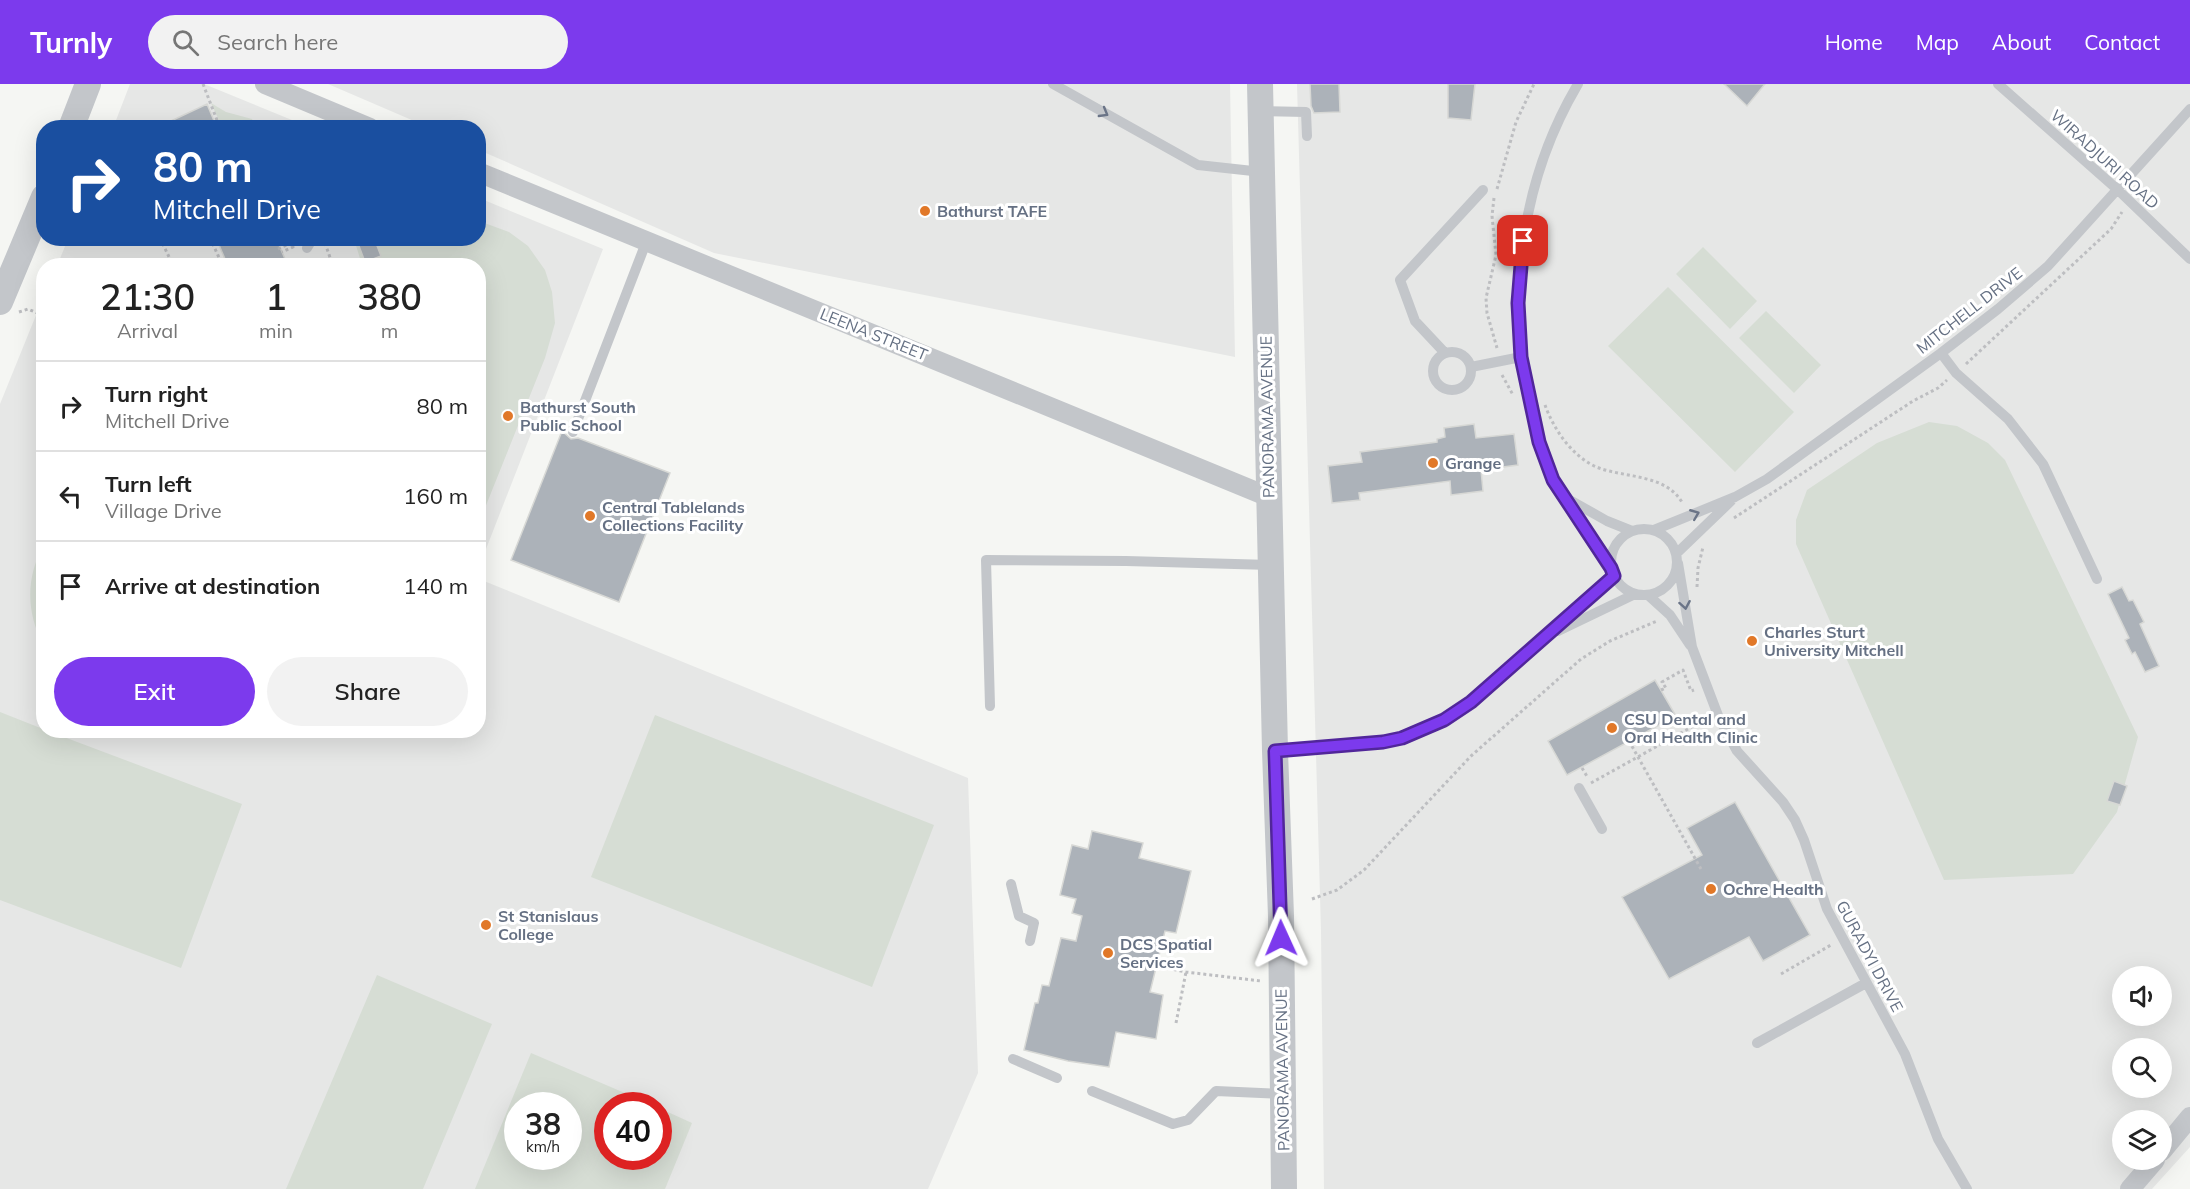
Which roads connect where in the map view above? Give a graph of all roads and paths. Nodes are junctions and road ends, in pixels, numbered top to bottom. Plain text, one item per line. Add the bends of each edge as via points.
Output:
1 (88, 84) edge
2 (203, 84) edge
3 (265, 84) edge
4 (1053, 84) edge
5 (1260, 84) edge
6 (1534, 84) edge
7 (1578, 84) edge
8 (1998, 84) edge
9 (2190, 109) edge
10 (1260, 111) junction
11 (74, 120) edge
12 (217, 120) edge
13 (341, 120) edge
14 (1306, 136) dead end
15 (1262, 172) junction
16 (486, 175) edge
17 (1484, 190) dead end
18 (2118, 190) junction
19 (2131, 202) junction
20 (36, 223) edge
21 (647, 240) junction
22 (284, 246) edge
23 (292, 246) edge
24 (278, 249) dead end
25 (282, 252) dead end
26 (2190, 259) edge
27 (10, 307) edge
28 (36, 312) edge
29 (1445, 353) junction
30 (1941, 353) junction
31 (1521, 357) junction
32 (1500, 361) junction
33 (1471, 367) junction
34 (1956, 373) junction
35 (1530, 403) junction
36 (573, 432) dead end
37 (1269, 497) junction
38 (1566, 497) junction
39 (1735, 497) junction
40 (1688, 517) junction
41 (1726, 523) dead end
42 (1654, 530) junction
43 (1632, 531) junction
44 (1697, 533) junction
45 (1677, 558) junction
46 (1271, 566) junction
47 (1613, 572) junction
48 (2097, 579) dead end
49 (1635, 594) junction
50 (1648, 595) junction
51 (1686, 608) junction
52 (1663, 619) junction
53 (1546, 636) junction
54 (1692, 647) junction
55 (1687, 668) dead end
56 (1661, 690) dead end
57 (1696, 690) junction
58 (1699, 698) dead end
59 (990, 706) dead end
60 (1706, 714) dead end
61 (1629, 741) dead end
62 (1275, 751) junction
63 (1638, 757) junction
64 (1582, 768) dead end
65 (1579, 788) dead end
66 (1602, 829) dead end
67 (1701, 869) dead end
68 (1011, 884) dead end
69 (1312, 899) dead end
70 (1030, 941) dead end
71 (1834, 943) dead end
72 (1156, 966) dead end
73 (1186, 972) junction
74 (1781, 974) dead end
75 (1866, 983) junction
76 (1281, 984) junction
77 (1176, 1023) dead end
78 (1757, 1043) dead end
79 (1013, 1059) dead end
80 (1057, 1078) dead end
81 (1092, 1091) dead end
82 (1282, 1094) junction
83 (2190, 1117) edge
84 (2172, 1139) edge
85 (2146, 1170) edge
86 (1284, 1189) edge
87 (1967, 1189) edge
88 (2130, 1189) edge

1 - 11 street
2 - 12 path
3 - 13 street
4 -> 15 lane via 1198,165
5 - 10 street, PANORAMA AVENUE
6 - 32 path via 1516,122 1494,198 1496,255 1486,298
7 - 31 lane via 1544,156 1528,211 1518,303
8 - 18 lane, WIRADJURI ROAD
9 - 18 lane, MITCHELL DRIVE
10 - 14 lane via 1306,112
10 - 15 street, PANORAMA AVENUE
15 - 37 street, PANORAMA AVENUE
16 - 21 street, LEENA STREET
17 - 29 lane via 1400,280 1415,321
18 - 19 lane, WIRADJURI ROAD
18 - 30 lane, MITCHELL DRIVE via 2048,266
19 - 26 lane, WIRADJURI ROAD
19 - 34 path via 2111,229
20 - 27 street
21 - 36 lane
21 - 37 street, LEENA STREET
22 - 24 path
23 - 25 path
27 - 28 path
29 - 33 lane via 1461,354
29 - 33 lane via 1432,369 1442,388 1463,387
30 - 34 lane
30 - 39 lane, MITCHELL DRIVE via 1767,480
31 - 32 lane
31 - 35 lane
32 - 33 lane
32 - 35 path via 1517,407
34 - 41 path
34 - 48 lane via 2008,419 2043,464
35 - 38 lane via 1548,468
35 - 40 path via 1544,400 1560,433 1576,454 1598,467 1660,484 1681,499
37 - 46 street, PANORAMA AVENUE
38 - 43 lane
38 - 47 lane
40 -> 39 lane, MITCHELL DRIVE
39 - 44 lane, MITCHELL DRIVE
40 - 42 lane, MITCHELL DRIVE
42 - 43 lane
42 - 45 lane via 1672,543
43 - 47 lane via 1615,546 1611,557
44 - 45 lane, MITCHELL DRIVE
44 - 51 path via 1706,541 1698,568 1696,600
45 - 50 lane via 1676,572 1665,588
45 -> 51 lane, GURADYI DRIVE
46 - 59 lane via 986,560
46 - 62 street, PANORAMA AVENUE
47 - 49 lane via 1626,591
47 - 53 lane
49 - 50 lane
49 - 53 lane
50 - 52 lane, GURADYI DRIVE
51 - 54 lane, GURADYI DRIVE
52 - 54 lane, GURADYI DRIVE
52 - 69 path via 1610,641 1581,659 1471,756 1364,870 1337,890
53 - 62 lane via 1471,702 1423,729 1383,742
54 - 75 lane, GURADYI DRIVE via 1712,701 1737,751 1795,820 1827,909
55 - 57 path
56 - 57 path via 1666,688 1662,682 1683,670 1691,691
57 - 58 path
60 - 63 path via 1707,718
61 - 63 path
62 - 76 street, PANORAMA AVENUE
63 - 64 path via 1591,784
63 - 67 path
65 - 66 lane
68 - 70 lane via 1019,916 1034,923
71 - 74 path
72 - 73 path
73 - 76 path
73 - 77 path
75 - 78 lane
75 - 87 lane, GURADYI DRIVE via 1905,1054 1938,1139
76 - 82 street, PANORAMA AVENUE
79 - 80 lane
81 - 82 lane via 1173,1124 1188,1120 1216,1091
82 - 86 street, PANORAMA AVENUE
83 - 84 street
85 - 88 street

